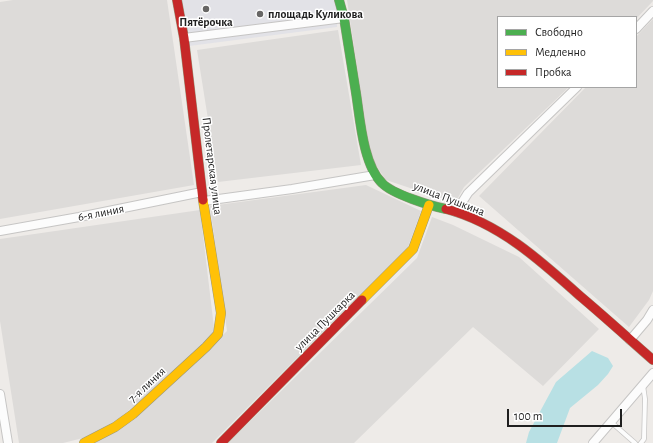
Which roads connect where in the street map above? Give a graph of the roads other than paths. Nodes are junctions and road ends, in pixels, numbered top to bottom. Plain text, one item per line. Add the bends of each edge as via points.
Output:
1 (177, 0) edge
2 (339, 0) edge
3 (653, 11) edge
4 (344, 18) junction
5 (637, 28) edge
6 (184, 38) junction
7 (576, 88) edge
8 (375, 175) junction
9 (203, 197) junction
10 (429, 205) junction
11 (456, 212) junction
12 (0, 231) edge
13 (653, 310) edge
14 (218, 334) joint
15 (630, 340) junction
16 (653, 360) edge
17 (653, 373) edge
18 (643, 385) junction
19 (0, 394) edge
20 (611, 422) junction
21 (8, 443) edge
22 (84, 443) edge
23 (221, 443) edge
24 (593, 443) edge
25 (635, 443) edge
26 (641, 443) edge

1 - 6 street, Пролетарская улица
2 - 4 street, улица Пушкина
3 - 5 street
4 - 6 street
4 - 8 street, улица Пушкина via 366,152
6 - 9 street, Пролетарская улица
7 - 11 street via 468,193
8 - 9 street, 6-я линия via 292,189
8 - 10 street, улица Пушкина via 387,188
9 - 12 street, 6-я линия
9 - 14 street, Пролетарская улица via 221,312
10 - 11 street, улица Пушкина
10 - 23 street, улица Пушкарка via 413,249
11 - 15 street, улица Пушкина via 499,231 522,245
13 - 15 street
14 - 22 street, 7-я линия via 133,414 115,427
15 - 16 street, улица Пушкина
17 - 18 street
18 - 20 street
18 - 26 lane via 644,439
19 - 21 street
20 - 24 street
20 - 25 lane

